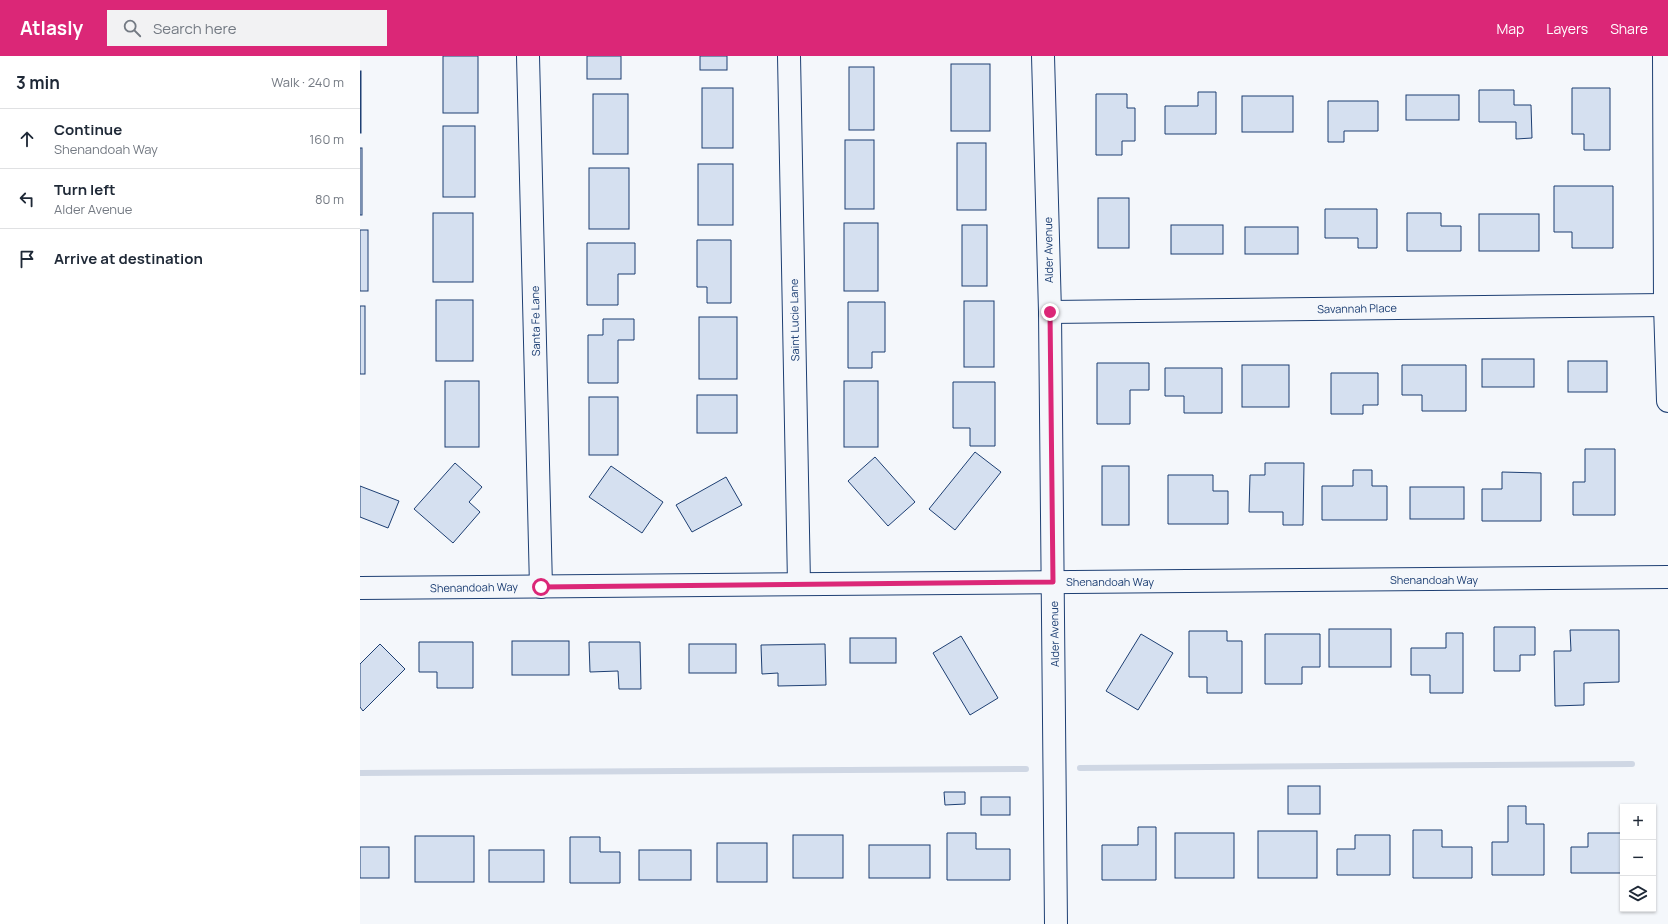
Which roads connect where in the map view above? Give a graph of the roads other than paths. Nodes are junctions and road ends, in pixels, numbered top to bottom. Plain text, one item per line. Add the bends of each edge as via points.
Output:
1 (528, 56) edge
2 (789, 56) edge
3 (1043, 56) edge
4 (1664, 56) edge
5 (1665, 305) junction
6 (1050, 312) junction
7 (1668, 401) edge
8 (1668, 577) edge
9 (1053, 582) junction
10 (799, 584) junction
11 (541, 587) junction
12 (360, 588) edge
13 (1056, 924) edge

1 - 11 street, Santa Fe Lane
2 - 10 street, Saint Lucie Lane
3 - 6 street, Alder Avenue
4 - 5 street
5 - 6 street, Savannah Place
5 - 7 street
6 - 9 street, Alder Avenue
8 - 9 street, Shenandoah Way
9 - 10 street, Shenandoah Way
9 - 13 street, Alder Avenue
10 - 11 street, Shenandoah Way
11 - 12 street, Shenandoah Way

